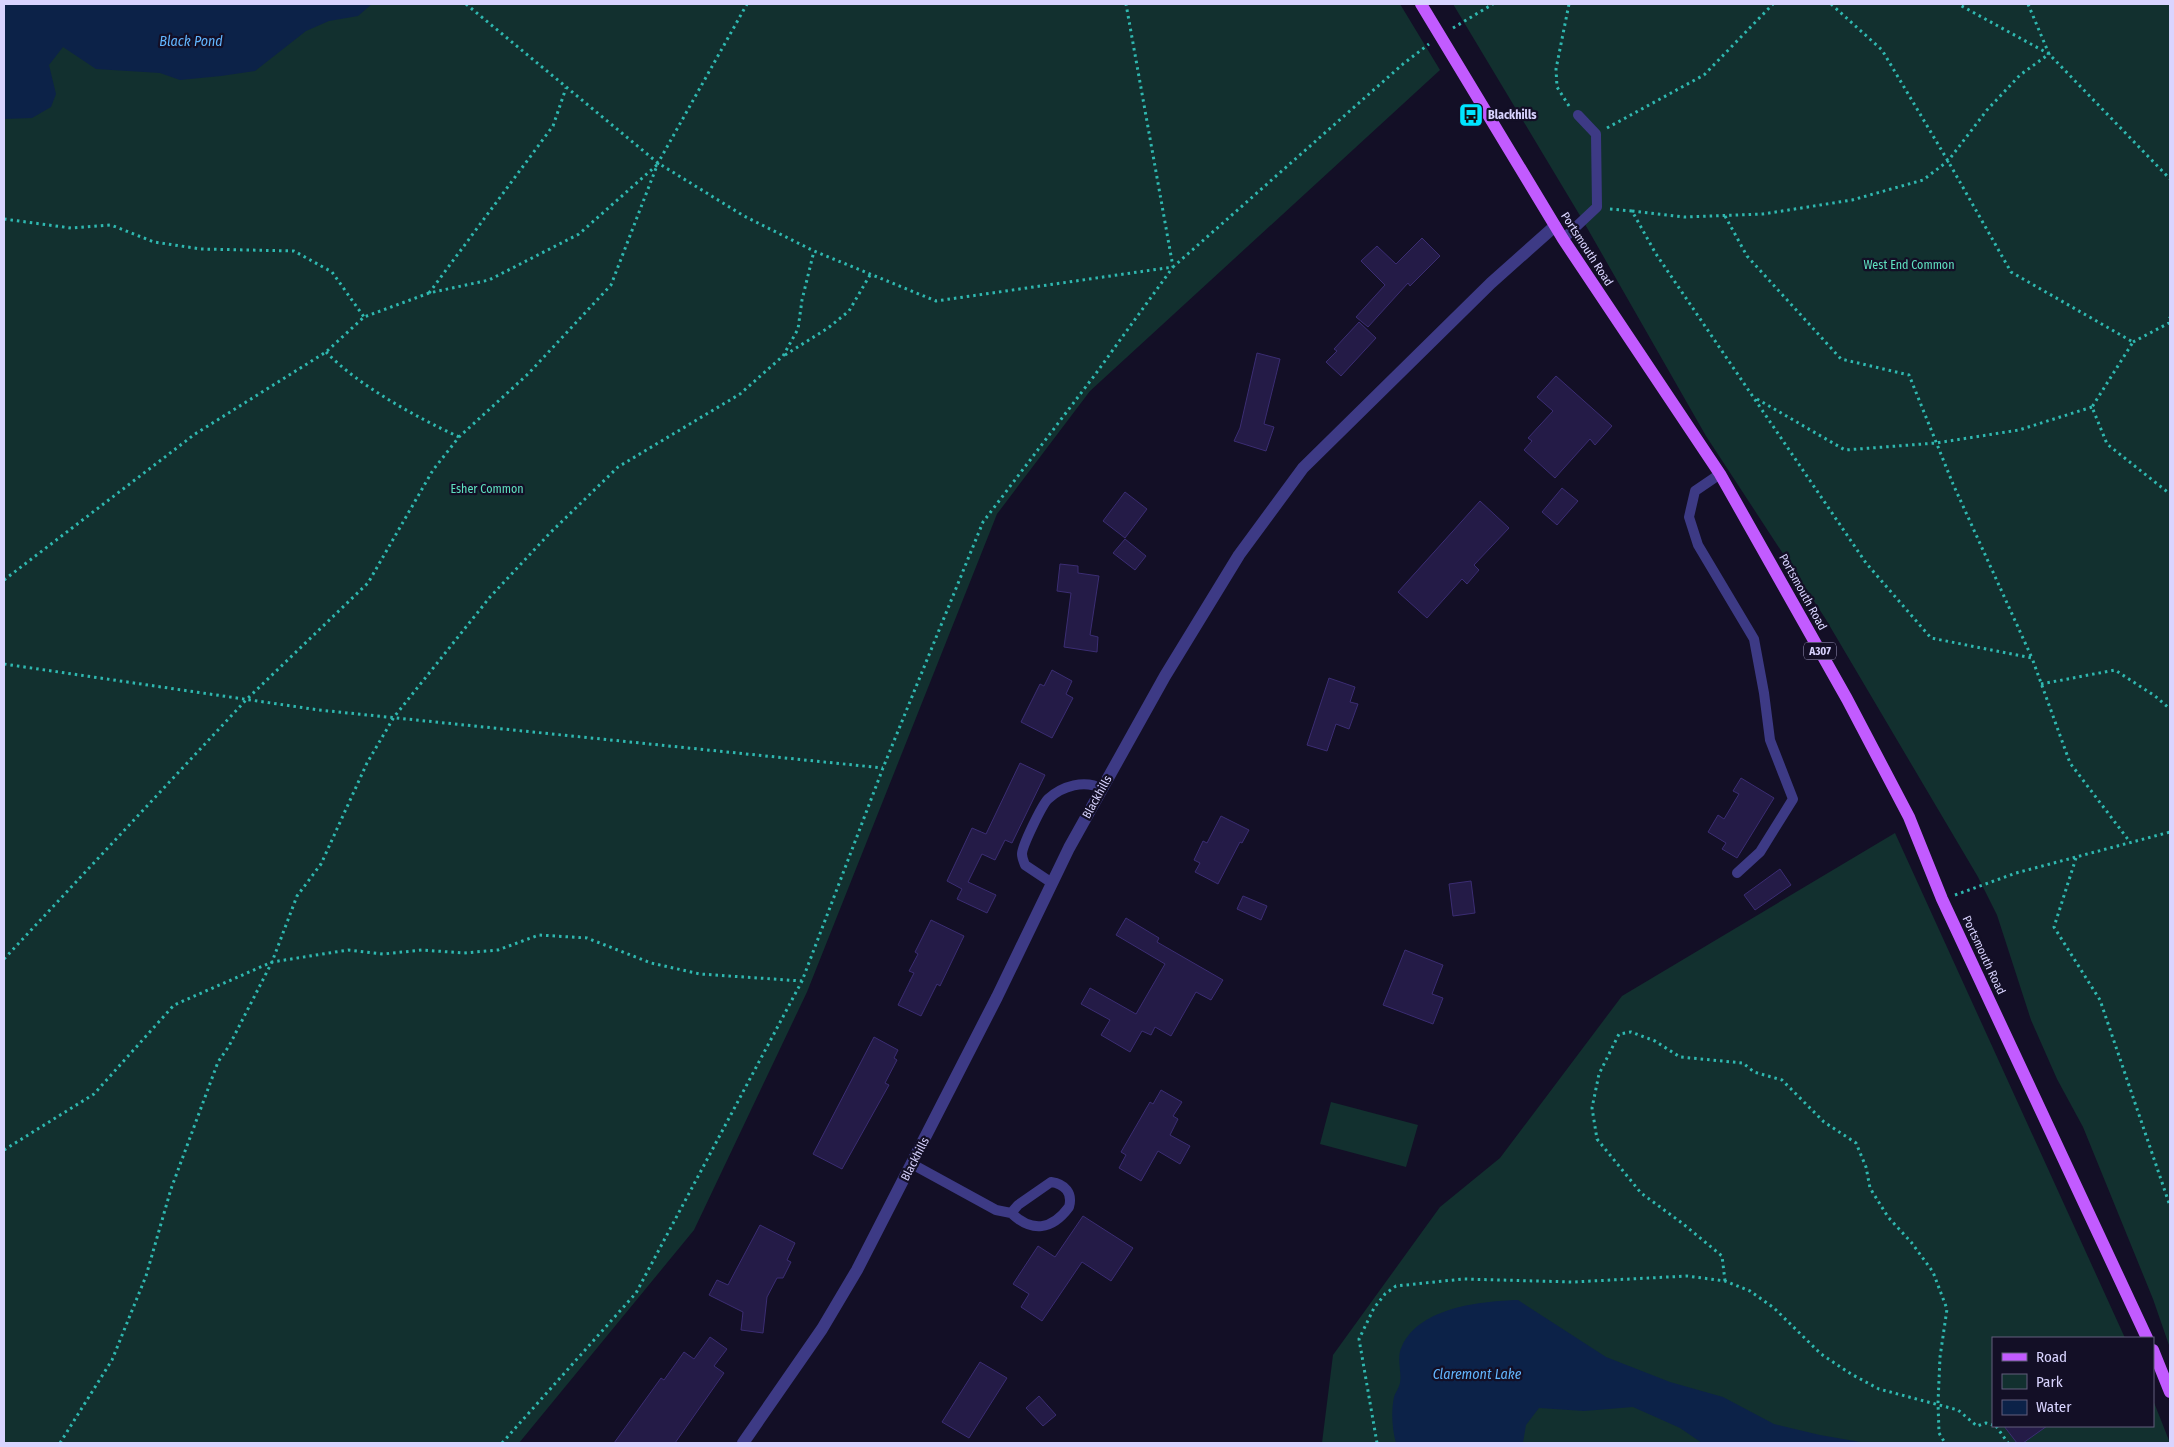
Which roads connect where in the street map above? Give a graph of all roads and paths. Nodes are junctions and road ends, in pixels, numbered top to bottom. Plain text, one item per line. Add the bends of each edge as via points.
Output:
1 (466, 4) edge
2 (748, 4) edge
3 (1126, 4) edge
4 (1421, 4) edge
5 (1493, 4) edge
6 (1569, 4) edge
7 (1774, 4) edge
8 (1831, 4) edge
9 (1958, 4) edge
10 (2028, 4) edge
11 (1441, 36) junction
12 (2049, 54) junction
13 (566, 88) junction
14 (1578, 115) joint
15 (1596, 134) junction
16 (1948, 161) junction
17 (658, 163) junction
18 (2170, 179) edge
19 (1597, 207) junction
20 (1632, 211) junction
21 (1725, 216) junction
22 (4, 219) edge
23 (1555, 226) junction
24 (1563, 239) junction
25 (814, 251) junction
26 (1173, 267) junction
27 (870, 275) junction
28 (429, 293) junction
29 (364, 317) junction
30 (2170, 317) edge
31 (2132, 342) junction
32 (326, 352) junction
33 (784, 356) junction
34 (1754, 398) junction
35 (2092, 407) junction
36 (459, 437) junction
37 (1936, 443) junction
38 (1720, 474) junction
39 (2170, 494) edge
40 (4, 580) edge
41 (2032, 658) junction
42 (4, 664) edge
43 (2041, 684) junction
44 (247, 699) junction
45 (2170, 709) edge
46 (394, 717) junction
47 (883, 768) junction
48 (1102, 789) junction
49 (2170, 832) edge
50 (2130, 842) junction
51 (2076, 858) junction
52 (1737, 873) dead end
53 (1052, 883) junction
54 (1942, 899) junction
55 (4, 959) edge
56 (272, 962) junction
57 (802, 981) junction
58 (4, 1150) edge
59 (912, 1164) junction
60 (2170, 1206) edge
61 (1011, 1213) junction
62 (1725, 1281) junction
63 (2147, 1337) edge
64 (2154, 1352) edge
65 (2167, 1371) edge
66 (2170, 1392) edge
67 (1938, 1403) junction
68 (1992, 1424) edge
69 (1996, 1427) edge
70 (60, 1443) edge
71 (502, 1443) edge
72 (743, 1443) edge
73 (1376, 1443) edge
74 (1945, 1443) edge
75 (2008, 1443) edge

1 - 13 path
2 - 17 path
3 - 26 path
4 - 11 main road, Portsmouth Road / A307
5 - 11 path
6 - 14 path via 1556,69 1557,87 1565,102
7 - 15 path via 1704,74
8 - 16 path via 1882,50
9 - 12 path
10 - 12 path
11 - 23 main road, Portsmouth Road / A307
11 - 26 path via 1402,64
12 - 16 path via 2020,75 1987,110
12 - 18 path
13 - 17 path
13 - 28 path via 553,126
14 - 15 lane
15 - 19 lane
16 - 21 path via 1923,180 1852,200 1763,214
16 - 31 path via 2011,272
17 - 25 path via 744,216
17 - 28 path via 579,234 489,280
17 - 36 path via 612,286 528,374
19 - 20 path
19 - 24 lane
20 - 21 path via 1684,218
20 - 34 path via 1656,254
21 - 37 path via 1747,256 1841,360 1908,376
22 - 29 path via 70,228 111,225 154,242 201,249 294,251 332,272
23 - 24 main road, Portsmouth Road / A307
23 - 48 street, Blackhills via 1491,283 1298,474 1209,602
24 - 38 main road, Portsmouth Road / A307
25 - 27 path
25 - 33 path via 798,329
26 - 27 path via 936,301
26 - 47 path via 983,522
27 - 33 path via 849,311
28 - 29 path
29 - 32 path
30 - 31 path via 2169,323
31 - 35 path
32 - 36 path via 338,364 416,417
32 - 40 path via 195,434
33 - 46 path via 740,394 618,467 490,597
34 - 37 path via 1844,450
34 - 41 path via 1866,563 1931,638
35 - 37 path via 2020,430
35 - 39 path via 2107,444
36 - 44 path via 433,470 368,583
37 - 41 path
38 - 52 lane via 1696,491 1689,517 1698,545 1754,639 1770,740 1793,799 1760,852
38 - 54 main road, Portsmouth Road / A307 via 1847,699 1909,818
41 - 43 path
42 - 44 path
43 - 45 path via 2114,670
43 - 50 path via 2070,763
44 - 46 path
44 - 55 path
46 - 47 path
46 - 56 path via 367,763 321,864 297,896
47 - 57 path
48 - 53 street, Blackhills
48 - 53 lane via 1095,785 1072,786 1046,800 1022,853 1025,865
49 - 50 path
50 - 51 path
51 - 54 path via 2016,873
51 - 60 path via 2054,927 2100,1000
53 - 59 street, Blackhills
54 - 63 main road, Portsmouth Road / A307
56 - 57 path via 348,950 383,954 422,950 464,953 498,950 538,935 587,938 651,964 700,974
56 - 58 path via 174,1005 94,1094
56 - 70 path via 218,1062 171,1189 146,1276 112,1360
57 - 71 path via 636,1293
59 - 61 lane via 996,1210
59 - 72 street, Blackhills via 840,1302
61 - 61 lane via 1051,1182 1064,1186 1069,1192 1069,1207 1059,1219 1048,1224 1033,1226 1021,1222
62 - 67 path via 1750,1291 1774,1308 1821,1354 1851,1374 1878,1389
62 - 67 path via 1722,1256 1641,1193 1597,1139 1592,1108 1599,1074 1619,1034 1631,1032 1656,1041 1680,1057 1743,1063 1754,1072 1782,1080 1824,1122 1856,1143 1866,1166 1870,1188 1888,1217 1933,1272 1942,1292 1947,1309
62 - 73 path via 1687,1276 1573,1282 1463,1279 1396,1286 1374,1308 1359,1339
64 - 65 main road
65 - 66 main road
67 - 68 path via 1958,1410 1977,1426
67 - 74 path via 1939,1432
69 - 75 path

